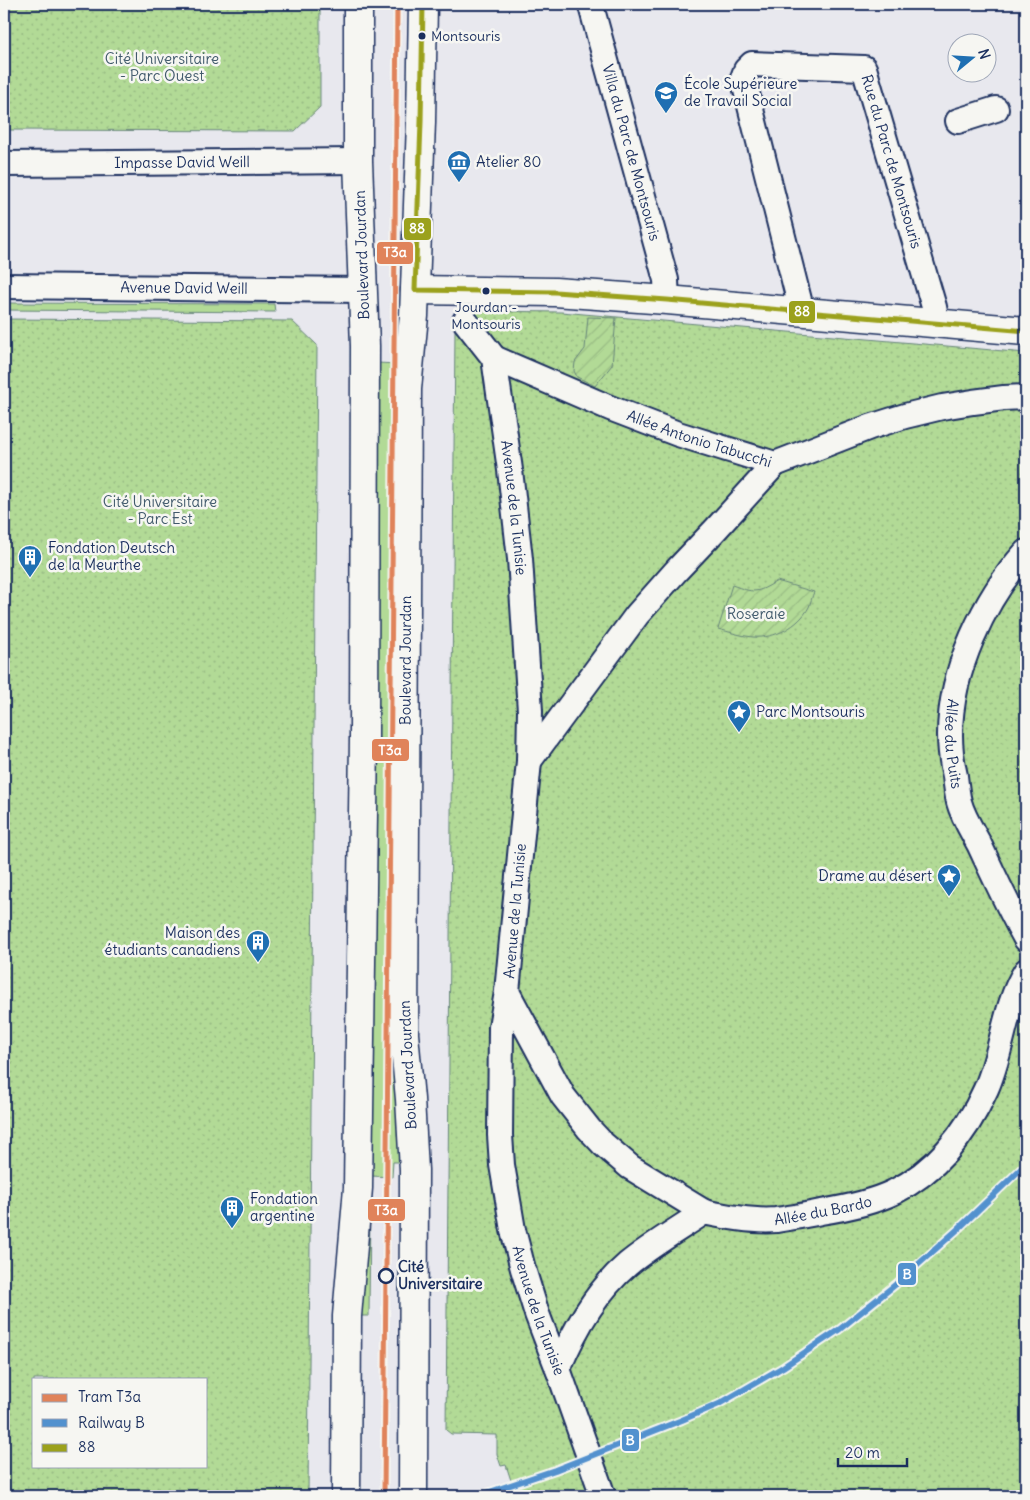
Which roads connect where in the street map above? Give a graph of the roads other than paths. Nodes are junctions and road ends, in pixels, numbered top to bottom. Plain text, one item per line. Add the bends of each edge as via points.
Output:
1 (358, 4) edge
2 (423, 4) edge
3 (591, 6) dead end
4 (996, 109) dead end
5 (958, 121) dead end
6 (358, 161) junction
7 (4, 164) edge
8 (4, 286) edge
9 (363, 290) junction
10 (415, 290) junction
11 (667, 300) junction
12 (802, 312) junction
13 (465, 321) dead end
14 (936, 323) junction
15 (1026, 331) edge
16 (494, 358) junction
17 (1026, 397) edge
18 (775, 464) junction
19 (1026, 552) edge
20 (529, 761) junction
21 (1026, 939) edge
22 (1026, 971) edge
23 (508, 992) junction
24 (704, 1212) junction
25 (558, 1369) junction
26 (346, 1496) edge
27 (413, 1496) edge
28 (603, 1496) edge

1 - 6 main road, Boulevard Jourdan
2 - 10 main road, Boulevard Jourdan
3 - 11 street, Villa du Parc de Montsouris via 666,280
4 - 5 street
6 - 7 street, Impasse David Weill
6 - 9 main road, Boulevard Jourdan
8 - 9 street, Avenue David Weill
9 - 26 main road, Boulevard Jourdan via 365,572 358,1188 347,1316
10 - 11 main road via 555,292
10 - 27 main road, Boulevard Jourdan via 408,389 404,1024 414,1170
11 - 12 main road
12 - 14 main road
12 - 14 street, Rue du Parc de Montsouris via 742,78 752,64 864,68
13 - 16 street, Avenue de la Tunisie
14 - 15 main road
16 - 18 street, Allée Antonio Tabucchi via 678,434
16 - 20 street, Avenue de la Tunisie via 520,569 530,711
17 - 18 street, Allée Antonio Tabucchi via 973,402 905,416
18 - 20 street via 637,616
19 - 21 street, Allée du Puits via 975,629 957,681 950,735 959,803
20 - 23 street, Avenue de la Tunisie
22 - 24 street, Allée du Bardo via 1011,1006 986,1089 970,1122 950,1149 916,1178 894,1192 850,1207 774,1220 733,1218
23 - 24 street, Allée du Bardo via 563,1096 589,1129 630,1167
23 - 25 street, Avenue de la Tunisie via 501,1027 500,1080 500,1135 506,1189 523,1269
24 - 25 street via 642,1253 611,1280 586,1312
25 - 28 street, Avenue de la Tunisie

